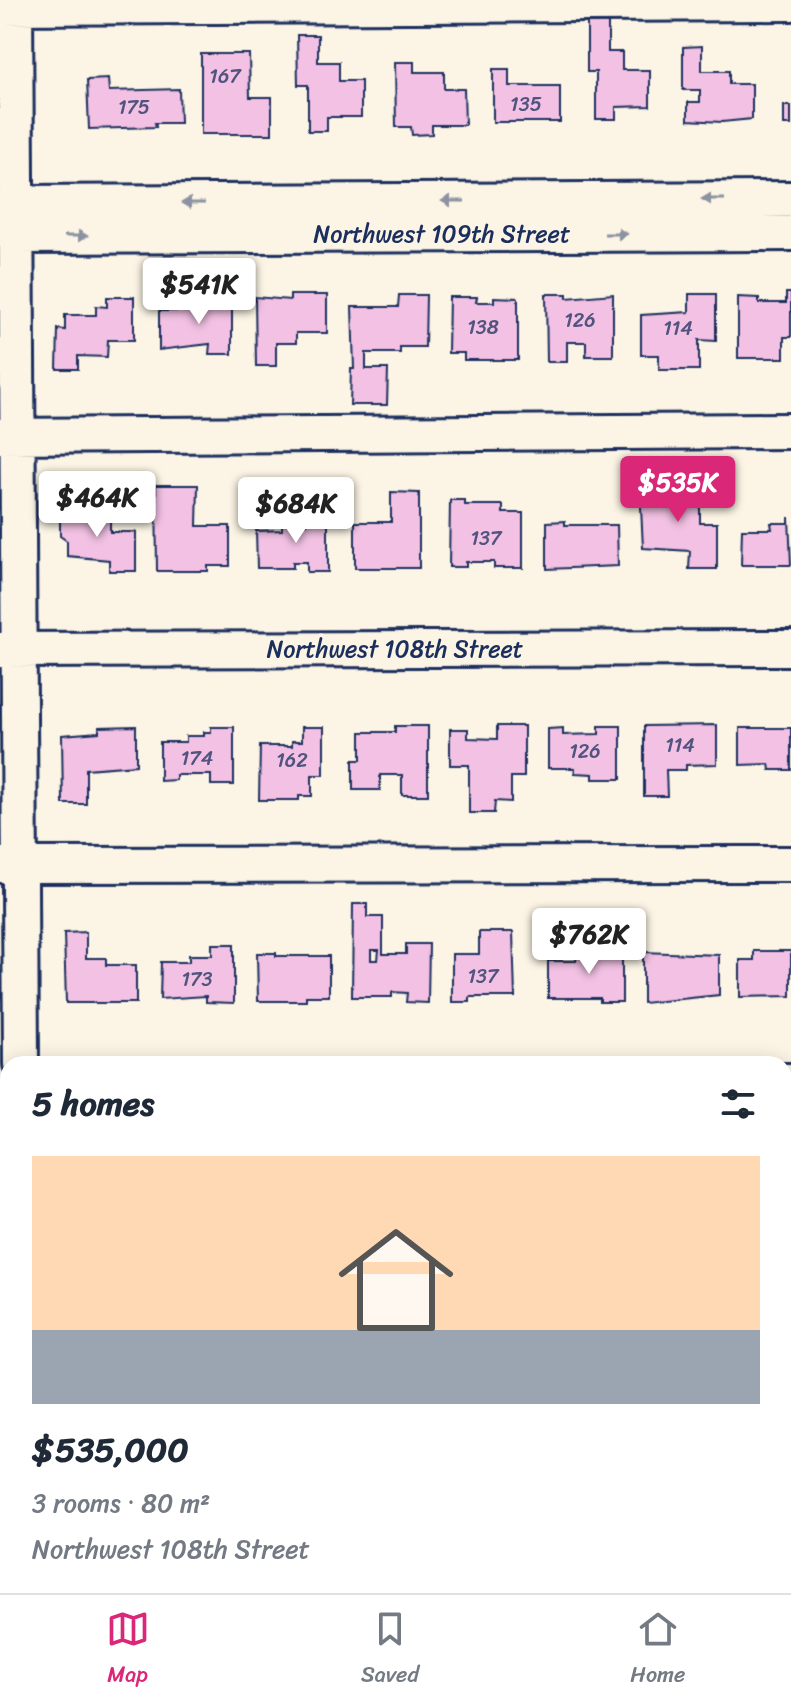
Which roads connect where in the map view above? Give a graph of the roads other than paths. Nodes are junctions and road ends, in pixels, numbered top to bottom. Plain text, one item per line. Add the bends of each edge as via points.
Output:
1 (791, 3) edge
2 (10, 5) edge
3 (791, 199) edge
4 (569, 200) junction
5 (313, 218) junction
6 (8, 220) edge
7 (791, 233) edge
8 (570, 234) junction
9 (791, 431) edge
10 (9, 436) edge
11 (791, 648) edge
12 (9, 650) edge
13 (791, 864) edge
14 (9, 865) edge
15 (21, 1056) edge

1 - 2 street
2 - 6 street
3 -> 4 street, Northwest 109th Street
4 -> 5 street, Northwest 109th Street
4 - 8 street
5 - 6 street, Northwest 109th Street
5 - 8 street, Northwest 109th Street
6 - 10 street
8 -> 7 street, Northwest 109th Street
9 - 10 street
10 - 12 street
11 - 12 street, Northwest 108th Street
12 - 14 street
13 - 14 street
14 - 15 street

